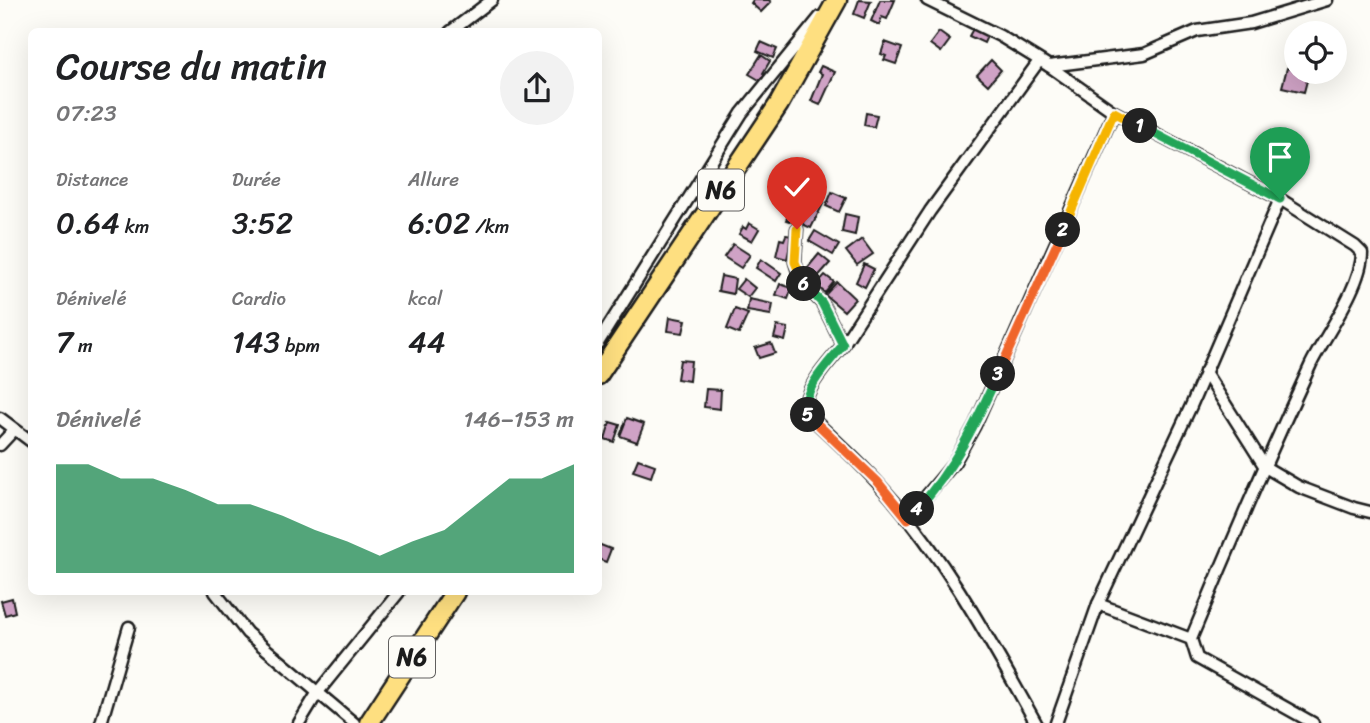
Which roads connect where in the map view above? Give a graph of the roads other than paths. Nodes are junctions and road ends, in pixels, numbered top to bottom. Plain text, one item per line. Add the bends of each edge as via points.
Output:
1 (492, 0) edge
2 (835, 0) edge
3 (927, 0) edge
4 (1327, 0) edge
5 (455, 28) edge
6 (1039, 61) junction
7 (1049, 66) junction
8 (1114, 112) junction
9 (1280, 199) junction
10 (797, 229) dead end
11 (602, 337) edge
12 (843, 345) junction
13 (602, 369) edge
14 (1205, 372) junction
15 (0, 418) edge
16 (13, 430) junction
17 (28, 439) edge
18 (0, 445) edge
19 (1265, 467) junction
20 (1370, 512) edge
21 (908, 519) junction
22 (217, 595) edge
23 (397, 595) edge
24 (453, 595) edge
25 (1098, 604) junction
26 (129, 627) dead end
27 (1191, 639) junction
28 (318, 692) junction
29 (101, 723) edge
30 (299, 723) edge
31 (354, 723) edge
32 (369, 723) edge
33 (1036, 723) edge
34 (1056, 723) edge
35 (1313, 723) edge

1 - 5 street
2 - 11 street via 742,113
2 - 13 highway, N6 via 779,104
3 - 6 street
4 - 7 street via 1251,23 1198,31 1144,54
6 - 7 street
6 - 12 street via 930,211
7 - 8 street
8 - 9 street
8 - 21 street via 975,425 954,463
9 - 14 street
9 - 19 street via 1355,246 1362,253 1362,264
10 - 12 street via 795,262 801,281 822,303
12 - 21 street via 812,384 804,411 878,482
14 - 19 street
14 - 25 street
15 - 16 street
16 - 17 street
16 - 18 street
19 - 20 street via 1299,487
19 - 27 street
21 - 33 street via 975,613
22 - 28 street via 247,634
23 - 28 street
24 - 32 highway, N6
25 - 27 street
25 - 34 street
26 - 29 street
27 - 35 street via 1197,658
28 - 30 street
28 - 31 street

